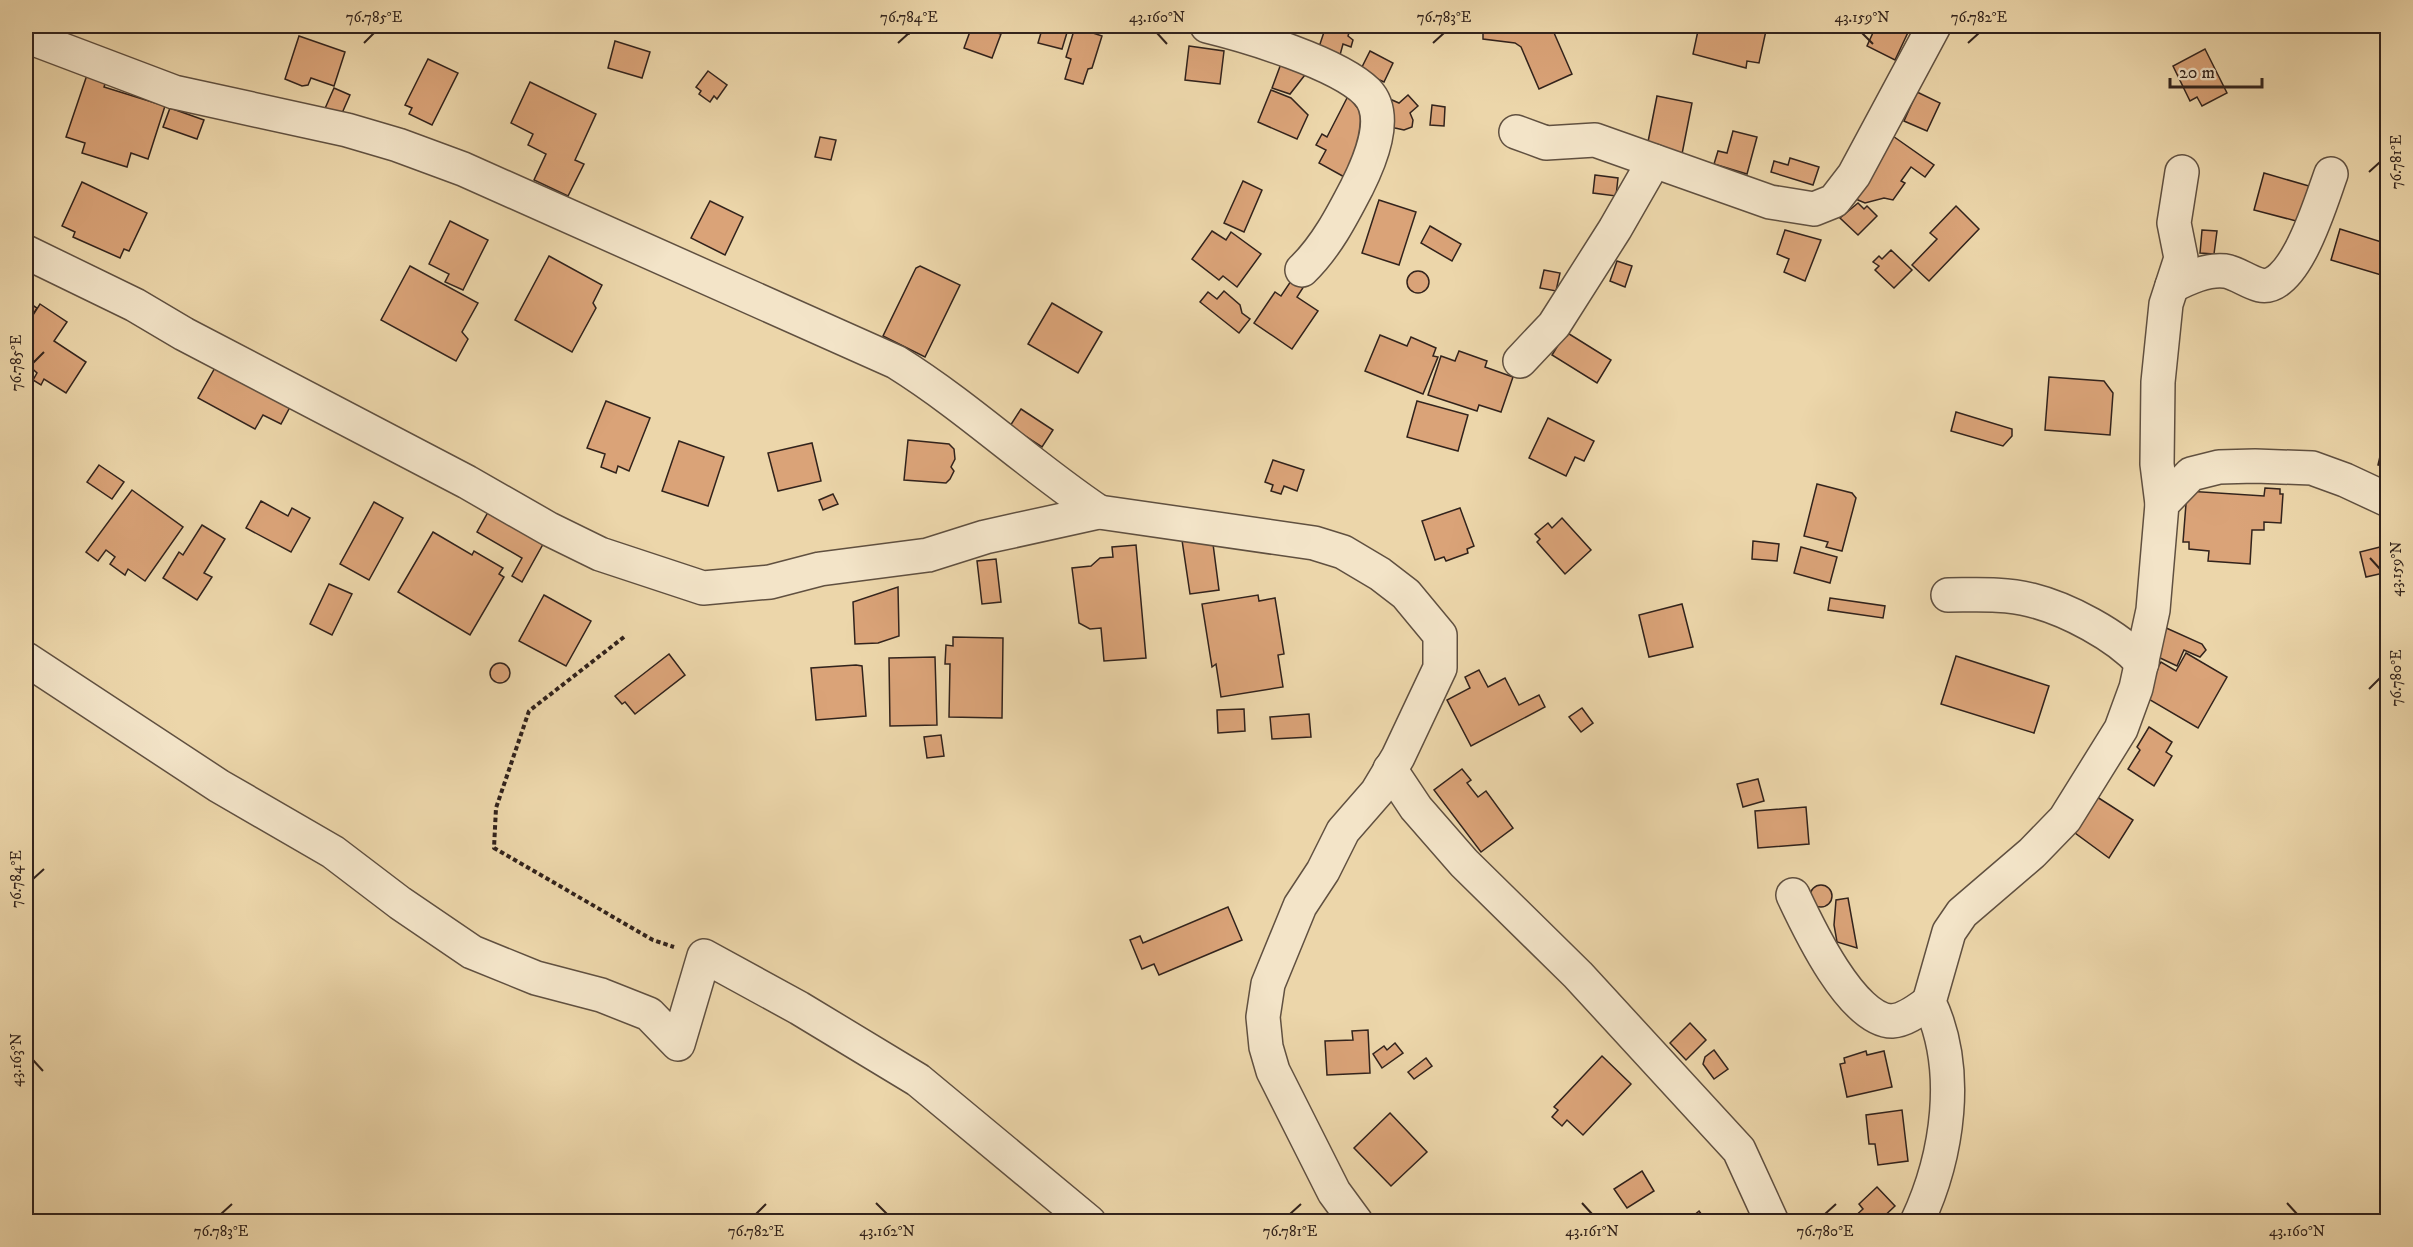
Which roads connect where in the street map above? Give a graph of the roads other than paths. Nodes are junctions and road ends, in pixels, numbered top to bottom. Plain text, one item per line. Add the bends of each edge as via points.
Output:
1 (1208, 26) edge
2 (1934, 26) edge
3 (26, 36) edge
4 (1516, 132) dead end
5 (1654, 161) junction
6 (2182, 172) dead end
7 (2331, 174) dead end
8 (26, 252) edge
9 (1302, 270) dead end
10 (2172, 286) junction
11 (1520, 361) dead end
12 (2388, 500) edge
13 (2162, 504) junction
14 (1099, 512) junction
15 (1948, 595) dead end
16 (26, 659) edge
17 (2142, 663) junction
18 (1390, 769) junction
19 (1793, 895) dead end
20 (1929, 1002) junction
21 (1089, 1221) edge
22 (1356, 1221) edge
23 (1772, 1221) edge
24 (1917, 1221) edge

1 - 9 street via 1300,55 1338,74 1368,93 1377,115 1374,152 1340,220
2 - 5 street via 1873,142 1834,201 1814,209 1770,202
3 - 14 street via 174,92 398,145 523,194 896,362 942,391
4 - 5 street via 1546,143 1595,140
5 - 11 street via 1554,326
6 - 10 street via 2174,223 2181,258
7 - 10 street via 2300,255 2278,282 2263,286 2225,271 2193,275
8 - 14 street via 135,305 559,534 600,554 703,588 770,582 841,566 928,555 985,537
10 - 13 street via 2166,304 2158,382 2157,464
12 - 13 street via 2312,468 2255,466 2218,467 2192,474
13 - 17 street via 2153,610
14 - 18 street via 1314,543 1342,552 1406,594 1440,635 1440,668
15 - 17 street via 2030,600 2080,620 2127,646
16 - 21 street via 219,786 333,852 472,952 536,978 601,995 649,1014 678,1044 704,956 918,1080
17 - 20 street via 2121,729 2065,819 1962,913 1949,932
18 - 22 street via 1377,792 1343,831 1323,872 1300,906 1268,984 1263,1017 1273,1071 1334,1192
18 - 23 street via 1416,808 1464,863 1578,975 1739,1150
19 - 20 street via 1833,971 1874,1017 1893,1021 1912,1015
20 - 24 street via 1940,1026 1947,1104 1930,1194

